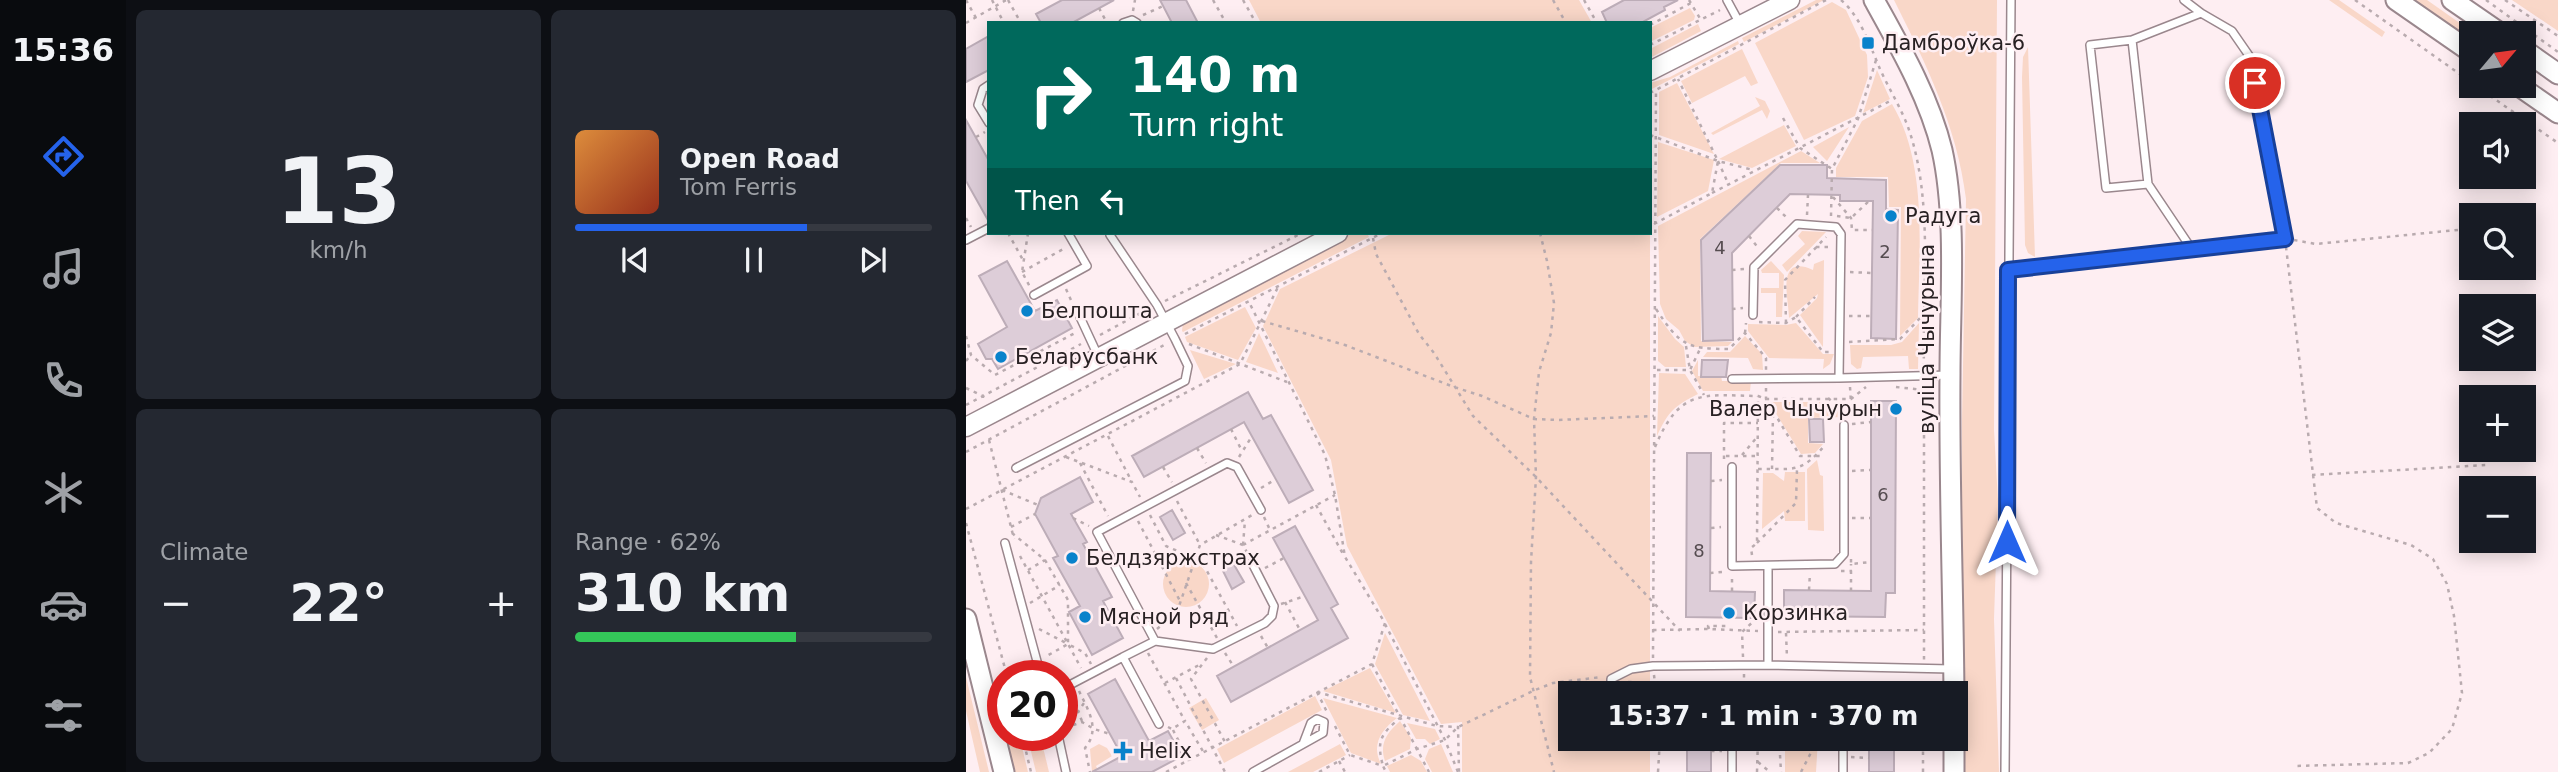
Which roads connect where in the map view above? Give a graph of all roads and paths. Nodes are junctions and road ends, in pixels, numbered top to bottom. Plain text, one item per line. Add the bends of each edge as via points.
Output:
1 (966, 0) edge
2 (992, 0) edge
3 (1007, 0) edge
4 (1213, 0) edge
5 (1243, 0) edge
6 (1553, 0) edge
7 (1584, 0) edge
8 (1790, 0) edge
9 (1826, 0) edge
10 (1841, 0) edge
11 (1874, 0) edge
12 (2011, 0) edge
13 (2184, 0) edge
14 (2355, 0) edge
15 (2396, 0) edge
16 (2452, 0) edge
17 (2486, 0) edge
18 (2505, 0) edge
19 (1690, 2) edge
20 (1728, 2) edge
21 (995, 5) junction
22 (1163, 6) dead end
23 (1099, 8) dead end
24 (2201, 13) junction
25 (976, 18) junction
26 (1701, 20) junction
27 (1003, 21) edge
28 (1020, 21) edge
29 (1106, 21) edge
30 (1134, 21) edge
31 (1225, 21) edge
32 (1255, 21) edge
33 (1565, 21) edge
34 (1596, 21) edge
35 (2483, 21) edge
36 (966, 23) edge
37 (1652, 24) edge
38 (1740, 25) junction
39 (2558, 36) edge
40 (2132, 40) junction
41 (2459, 44) edge
42 (1652, 45) edge
43 (2558, 52) edge
44 (2536, 58) edge
45 (1876, 60) junction
46 (1652, 70) edge
47 (2459, 74) edge
48 (2558, 74) edge
49 (1678, 79) junction
50 (987, 86) edge
51 (1656, 90) junction
52 (1652, 92) edge
53 (2494, 98) edge
54 (2536, 98) edge
55 (1893, 99) junction
56 (2558, 113) edge
57 (1783, 118) dead end
58 (1858, 119) junction
59 (987, 120) edge
60 (987, 131) edge
61 (1652, 135) edge
62 (976, 137) dead end
63 (2558, 142) edge
64 (1800, 148) junction
65 (1718, 161) junction
66 (1832, 169) dead end
67 (1754, 170) junction
68 (1728, 183) junction
69 (2148, 184) junction
70 (1712, 192) junction
71 (1808, 195) dead end
72 (1832, 195) dead end
73 (1652, 199) edge
74 (1869, 201) dead end
75 (1654, 202) junction
76 (1777, 208) dead end
77 (1807, 215) dead end
78 (1831, 216) dead end
79 (1851, 218) junction
80 (1788, 220) dead end
81 (1654, 224) junction
82 (1836, 227) junction
83 (987, 229) edge
84 (1872, 230) dead end
85 (2459, 230) edge
86 (1009, 235) edge
87 (1028, 235) edge
88 (1069, 235) edge
89 (1110, 235) dead end
90 (1299, 235) edge
91 (1328, 235) edge
92 (1541, 235) edge
93 (1749, 236) dead end
94 (1373, 238) dead end
95 (2285, 239) junction
96 (966, 240) edge
97 (1074, 242) junction
98 (1759, 249) dead end
99 (2193, 251) junction
100 (1024, 262) junction
101 (1745, 269) dead end
102 (1732, 270) dead end
103 (2008, 270) junction
104 (1022, 272) junction
105 (1872, 273) dead end
106 (1061, 280) junction
107 (1027, 282) junction
108 (1850, 282) dead end
109 (1021, 286) dead end
110 (1279, 286) dead end
111 (1034, 295) joint
112 (1815, 297) dead end
113 (1249, 302) dead end
114 (1157, 304) junction
115 (1849, 305) dead end
116 (1655, 306) junction
117 (1745, 308) dead end
118 (1732, 309) dead end
119 (1753, 315) dead end
120 (1871, 316) dead end
121 (1923, 316) junction
122 (1080, 317) joint
123 (1796, 317) junction
124 (1262, 321) junction
125 (1759, 322) dead end
126 (1786, 323) junction
127 (1259, 326) junction
128 (1085, 328) junction
129 (1171, 331) junction
130 (966, 336) edge
131 (1090, 340) junction
132 (1849, 342) dead end
133 (1686, 345) junction
134 (1700, 349) junction
135 (1839, 352) junction
136 (971, 355) junction
137 (1099, 358) junction
138 (966, 359) edge
139 (1240, 364) junction
140 (1656, 370) junction
141 (1690, 370) junction
142 (1924, 376) junction
143 (1950, 376) junction
144 (1839, 377) junction
145 (1732, 379) dead end
146 (1767, 380) junction
147 (1287, 382) junction
148 (1454, 387) junction
149 (1896, 387) dead end
150 (966, 388) edge
151 (1924, 390) junction
152 (1704, 395) junction
153 (1758, 396) junction
154 (985, 397) junction
155 (1766, 398) junction
156 (1828, 398) junction
157 (1851, 399) junction
158 (966, 405) edge
159 (1773, 414) junction
160 (1654, 416) junction
161 (1534, 419) junction
162 (1852, 419) junction
163 (1871, 422) dead end
164 (1844, 425) dead end
165 (966, 428) edge
166 (1231, 429) dead end
167 (1108, 436) junction
168 (1252, 436) dead end
169 (1758, 436) junction
170 (1825, 445) dead end
171 (1197, 448) dead end
172 (1654, 450) junction
173 (1242, 451) junction
174 (1816, 455) junction
175 (1724, 456) dead end
176 (1741, 456) junction
177 (1758, 456) junction
178 (1800, 456) junction
179 (1821, 456) dead end
180 (1066, 457) junction
181 (1080, 463) junction
182 (1233, 464) junction
183 (2486, 465) dead end
184 (1163, 467) dead end
185 (1732, 467) dead end
186 (1016, 468) dead end
187 (1772, 468) junction
188 (1799, 468) junction
189 (1758, 469) junction
190 (1210, 470) junction
191 (2312, 475) junction
192 (1536, 477) junction
193 (1276, 480) dead end
194 (1724, 480) dead end
195 (1711, 481) dead end
196 (1132, 482) junction
197 (1173, 490) junction
198 (1002, 491) junction
199 (1251, 493) junction
200 (1335, 495) junction
201 (1038, 505) dead end
202 (1144, 505) junction
203 (1316, 505) junction
204 (966, 509) edge
205 (1261, 510) junction
206 (1133, 512) junction
207 (1035, 514) dead end
208 (1073, 517) dead end
209 (1246, 519) junction
210 (966, 523) edge
211 (1112, 524) junction
212 (1011, 527) dead end
213 (1724, 527) dead end
214 (1711, 528) dead end
215 (1270, 530) junction
216 (1097, 531) junction
217 (1013, 533) dead end
218 (1216, 535) junction
219 (1005, 543) dead end
220 (1757, 543) junction
221 (1200, 545) junction
222 (1243, 545) junction
223 (1017, 551) dead end
224 (1345, 557) junction
225 (1195, 558) junction
226 (1284, 558) dead end
227 (1045, 560) junction
228 (1252, 563) joint
229 (1851, 564) dead end
230 (1752, 566) junction
231 (1768, 566) junction
232 (1028, 570) junction
233 (1256, 572) junction
234 (1723, 572) dead end
235 (1710, 573) dead end
236 (1732, 573) dead end
237 (1186, 583) junction
238 (1059, 585) junction
239 (1732, 591) dead end
240 (1851, 591) dead end
241 (1042, 596) junction
242 (1305, 596) dead end
243 (1180, 601) junction
244 (1285, 602) junction
245 (1030, 603) dead end
246 (1652, 603) junction
247 (1136, 605) junction
248 (1274, 606) junction
249 (1112, 617) dead end
250 (966, 619) edge
251 (1385, 623) junction
252 (1730, 626) dead end
253 (1036, 627) dead end
254 (1256, 628) junction
255 (1709, 629) junction
256 (1300, 630) dead end
257 (1653, 630) junction
258 (1924, 630) junction
259 (1680, 631) junction
260 (1763, 631) junction
261 (1742, 632) junction
262 (1150, 633) junction
263 (1242, 636) junction
264 (1760, 640) dead end
265 (1155, 641) junction
266 (1068, 645) junction
267 (1144, 646) junction
268 (1217, 648) junction
269 (1268, 648) dead end
270 (1123, 657) junction
271 (1044, 658) dead end
272 (1753, 659) dead end
273 (1003, 660) edge
274 (1037, 660) edge
275 (1204, 662) junction
276 (1743, 662) junction
277 (1372, 664) junction
278 (1768, 665) junction
279 (1653, 666) junction
280 (1234, 667) dead end
281 (1924, 667) junction
282 (1954, 669) junction
283 (1095, 672) junction
284 (1086, 677) junction
285 (1176, 678) junction
286 (1611, 679) joint
287 (1078, 681) edge
288 (1656, 681) edge
289 (1744, 681) edge
290 (1924, 681) edge
291 (1954, 681) edge
292 (987, 682) edge
293 (1165, 683) junction
294 (1078, 689) edge
295 (1535, 690) junction
296 (1317, 692) junction
297 (1084, 703) junction
298 (1078, 712) joint
299 (1401, 717) junction
300 (1185, 721) junction
301 (1082, 722) junction
302 (1078, 723) edge
303 (1159, 724) joint
304 (1437, 726) junction
305 (1458, 727) junction
306 (1094, 729) junction
307 (1172, 729) junction
308 (1110, 734) dead end
309 (1444, 740) junction
310 (1225, 742) junction
311 (1303, 744) dead end
312 (1213, 749) junction
313 (1417, 749) junction
314 (1001, 751) edge
315 (1026, 751) edge
316 (1061, 751) edge
317 (1659, 751) edge
318 (1732, 751) edge
319 (1758, 751) edge
320 (1780, 751) edge
321 (1812, 751) edge
322 (1843, 751) edge
323 (1923, 751) edge
324 (1954, 751) edge
325 (1204, 753) junction
326 (1843, 757) junction
327 (1869, 758) dead end
328 (1189, 761) junction
329 (1339, 761) junction
330 (1758, 762) junction
331 (1383, 766) junction
332 (2294, 766) dead end
333 (1004, 772) edge
334 (1031, 772) edge
335 (1066, 772) edge
336 (1090, 772) edge
337 (1166, 772) edge
338 (1225, 772) edge
339 (1253, 772) edge
340 (1319, 772) edge
341 (1345, 772) edge
342 (1386, 772) edge
343 (1429, 772) edge
344 (1458, 772) edge
345 (1554, 772) edge
346 (1658, 772) edge
347 (1732, 772) edge
348 (1757, 772) edge
349 (1770, 772) edge
350 (1781, 772) edge
351 (1801, 772) edge
352 (1843, 772) edge
353 (1923, 772) edge
354 (1954, 772) edge
355 (2005, 772) edge

1 - 25 path
2 - 21 path
3 - 21 path
3 - 28 path
4 - 31 path
5 - 32 path
6 - 33 path
7 - 34 path
8 - 38 street
9 - 49 path
10 - 45 path via 1851,8
11 - 143 main road, вуліца Чычурына via 1917,83 1941,149 1949,221
12 - 103 lane
13 - 24 lane
14 - 47 path
15 - 41 main road
16 - 35 main road
17 - 43 path
18 - 39 path
19 - 26 path
19 - 37 path
20 - 26 path
20 - 38 lane
21 - 25 path
21 - 27 path
22 - 30 path
23 - 29 path
24 - 40 lane
24 - 95 lane via 2232,31 2250,57
25 - 36 path
26 - 42 path
38 - 46 street
40 - 69 lane
40 - 69 lane via 2090,45 2104,175 2106,188
44 - 48 main road
45 - 55 path
45 - 58 path
49 - 51 path
49 - 65 path
50 - 59 lane via 978,105
51 - 52 path
51 - 61 path
53 - 63 path
54 - 56 main road
55 - 58 path
55 - 121 path via 1908,127 1922,206
57 - 64 path
58 - 64 path
60 - 62 path
61 - 65 path
61 - 75 path
64 - 66 path
64 - 67 path
65 - 67 path
65 - 68 path
65 - 70 path
67 - 68 path
68 - 70 path
69 - 99 lane
70 - 81 path
71 - 77 path
72 - 79 path
73 - 75 path
74 - 79 path
75 - 81 path
76 - 80 path
78 - 79 path
79 - 82 path
79 - 84 path via 1852,230
81 - 116 path
82 - 119 lane via 1797,224 1754,267
82 - 126 path via 1785,280
82 - 135 lane via 1841,234
83 - 96 lane
85 - 95 path via 2316,244
86 - 100 path
87 - 100 path
88 - 97 lane
89 - 114 lane
90 - 114 path
91 - 129 street
92 - 161 path via 1554,303
93 - 98 path
94 - 148 path via 1388,277
95 - 99 lane
95 - 191 path
97 - 104 path
97 - 106 lane via 1087,266
99 - 103 lane
100 - 104 path
101 - 102 path
103 - 355 lane
104 - 107 path
105 - 108 path via 1850,271
106 - 111 lane
106 - 122 path
107 - 109 path
107 - 111 path
110 - 124 path
112 - 123 path
113 - 127 path
114 - 129 lane
114 - 131 path
115 - 120 path via 1849,316
116 - 133 path
116 - 140 path
117 - 118 path
121 - 132 path via 1900,340
121 - 142 path
122 - 128 lane
123 - 126 path
123 - 135 path via 1823,352
124 - 127 path
124 - 148 path via 1345,345
125 - 126 path
127 - 139 path
127 - 147 path
128 - 131 lane
128 - 136 path via 995,375
129 - 137 street
129 - 139 path
129 - 186 lane via 1188,366 1185,381
130 - 136 path
131 - 137 lane
131 - 154 path
133 - 134 path
133 - 141 path
134 - 141 path
134 - 146 path via 1729,349 1745,333 1766,358
135 - 144 lane
136 - 138 path
137 - 165 street
139 - 147 path
139 - 167 path
140 - 141 path
140 - 160 path
141 - 152 path
142 - 143 lane
142 - 144 lane
142 - 151 path
143 - 282 main road, вуліца Чычурына
144 - 146 lane
145 - 146 lane
147 - 200 path via 1325,455
148 - 161 path
148 - 192 path via 1473,416
149 - 151 path
150 - 154 path
151 - 258 path
152 - 153 path
152 - 172 path via 1675,411
153 - 155 path
153 - 169 path
154 - 158 path
155 - 156 path
155 - 159 path
156 - 157 path
156 - 162 path
157 - 157 path via 1860,391 1869,384 1850,385
157 - 162 path
159 - 178 path
159 - 187 path
160 - 161 path
160 - 172 path
161 - 192 path
162 - 163 path via 1852,424
164 - 231 lane via 1844,554 1835,564
166 - 173 path
167 - 180 path
167 - 196 path
168 - 173 path
169 - 176 path
169 - 177 path
170 - 174 path
171 - 190 path
172 - 246 path
173 - 182 path
174 - 178 path
174 - 179 path
174 - 188 path
175 - 176 path
176 - 177 path
177 - 189 path
178 - 188 path
180 - 181 path
180 - 198 path
181 - 196 path
181 - 211 path
182 - 190 lane
182 - 199 lane
183 - 191 path
184 - 197 path
185 - 230 lane via 1732,566
187 - 188 path
187 - 189 path
188 - 220 path via 1796,503
189 - 220 path
190 - 197 lane
191 - 332 path via 2316,508 2336,523 2411,545 2433,559 2447,584 2454,616 2462,693 2452,729 2429,753 2408,763
192 - 246 path
192 - 295 path via 1530,677
193 - 199 path
194 - 195 path
196 - 202 path
197 - 202 lane
197 - 221 path
198 - 201 path
198 - 204 path
199 - 205 lane
200 - 203 path
200 - 224 path
202 - 206 lane
202 - 225 path via 1166,546
203 - 215 path
203 - 224 path
205 - 209 path
205 - 215 path
206 - 211 lane
206 - 243 path
207 - 212 path
208 - 216 path
209 - 218 path
209 - 222 path
210 - 273 path
211 - 216 lane
213 - 214 path
215 - 222 path
216 - 247 lane
217 - 227 path
218 - 221 path
218 - 222 path
219 - 274 lane
220 - 230 path via 1751,548
221 - 225 path
222 - 228 path
223 - 232 path
224 - 251 path
225 - 237 path
225 - 263 path via 1202,562
226 - 233 path
227 - 232 path
227 - 238 path
228 - 233 lane
229 - 240 path
230 - 231 lane
231 - 260 lane
232 - 241 path
233 - 248 lane
234 - 235 path
236 - 239 path
237 - 243 path
237 - 268 path
238 - 241 path
238 - 266 path via 1068,600
241 - 245 path
241 - 266 path
242 - 244 path
243 - 262 path via 1169,621
244 - 248 path
244 - 256 path
246 - 257 path
246 - 259 path
247 - 249 path
247 - 262 lane
248 - 254 lane via 1272,616
250 - 292 main road
251 - 277 path
251 - 304 path
252 - 255 path
253 - 266 path
254 - 263 lane
254 - 269 path
255 - 259 path
255 - 261 path
257 - 259 path
257 - 279 path
258 - 260 path
258 - 281 path
260 - 261 path
260 - 261 path via 1759,616
260 - 264 path
260 - 278 lane
261 - 276 path
262 - 265 lane
263 - 268 lane
265 - 267 lane
265 - 268 lane
266 - 271 path
266 - 283 path via 1085,653
266 - 284 path
267 - 270 lane
267 - 293 path
268 - 275 path
268 - 280 path
270 - 283 lane
270 - 303 lane
272 - 276 path
275 - 285 path
275 - 310 path via 1191,679
276 - 278 lane
276 - 279 lane
276 - 289 path
277 - 296 path
277 - 299 path
278 - 281 lane
279 - 286 lane via 1631,669
279 - 288 path
281 - 282 lane
281 - 290 path
282 - 291 main road, вуліца Чычурына
283 - 284 lane
284 - 287 lane
285 - 293 path
285 - 312 path
286 - 295 path via 1553,683
293 - 300 path
294 - 297 path
295 - 305 path
295 - 345 path
296 - 299 path
296 - 310 path
297 - 298 path
297 - 306 path
298 - 301 path
299 - 304 path
299 - 313 path
299 - 331 path via 1382,737
300 - 307 path
300 - 325 path
301 - 302 path
301 - 306 path
303 - 307 path
304 - 305 path
304 - 309 path
305 - 309 path
305 - 344 path
306 - 308 path
306 - 336 path via 1085,748
307 - 328 path
309 - 313 path
309 - 344 path
310 - 312 path
311 - 339 lane
312 - 325 path
312 - 338 path
313 - 331 path
313 - 343 path
314 - 333 main road
315 - 334 path
316 - 335 lane
317 - 346 path
318 - 347 lane
319 - 330 path
320 - 350 path
321 - 351 path
322 - 326 lane
323 - 353 path
324 - 354 main road
325 - 328 path
326 - 327 path
326 - 352 lane
328 - 337 path
329 - 331 path via 1350,755
329 - 340 path
329 - 341 path
330 - 348 path
330 - 349 path
331 - 342 path

